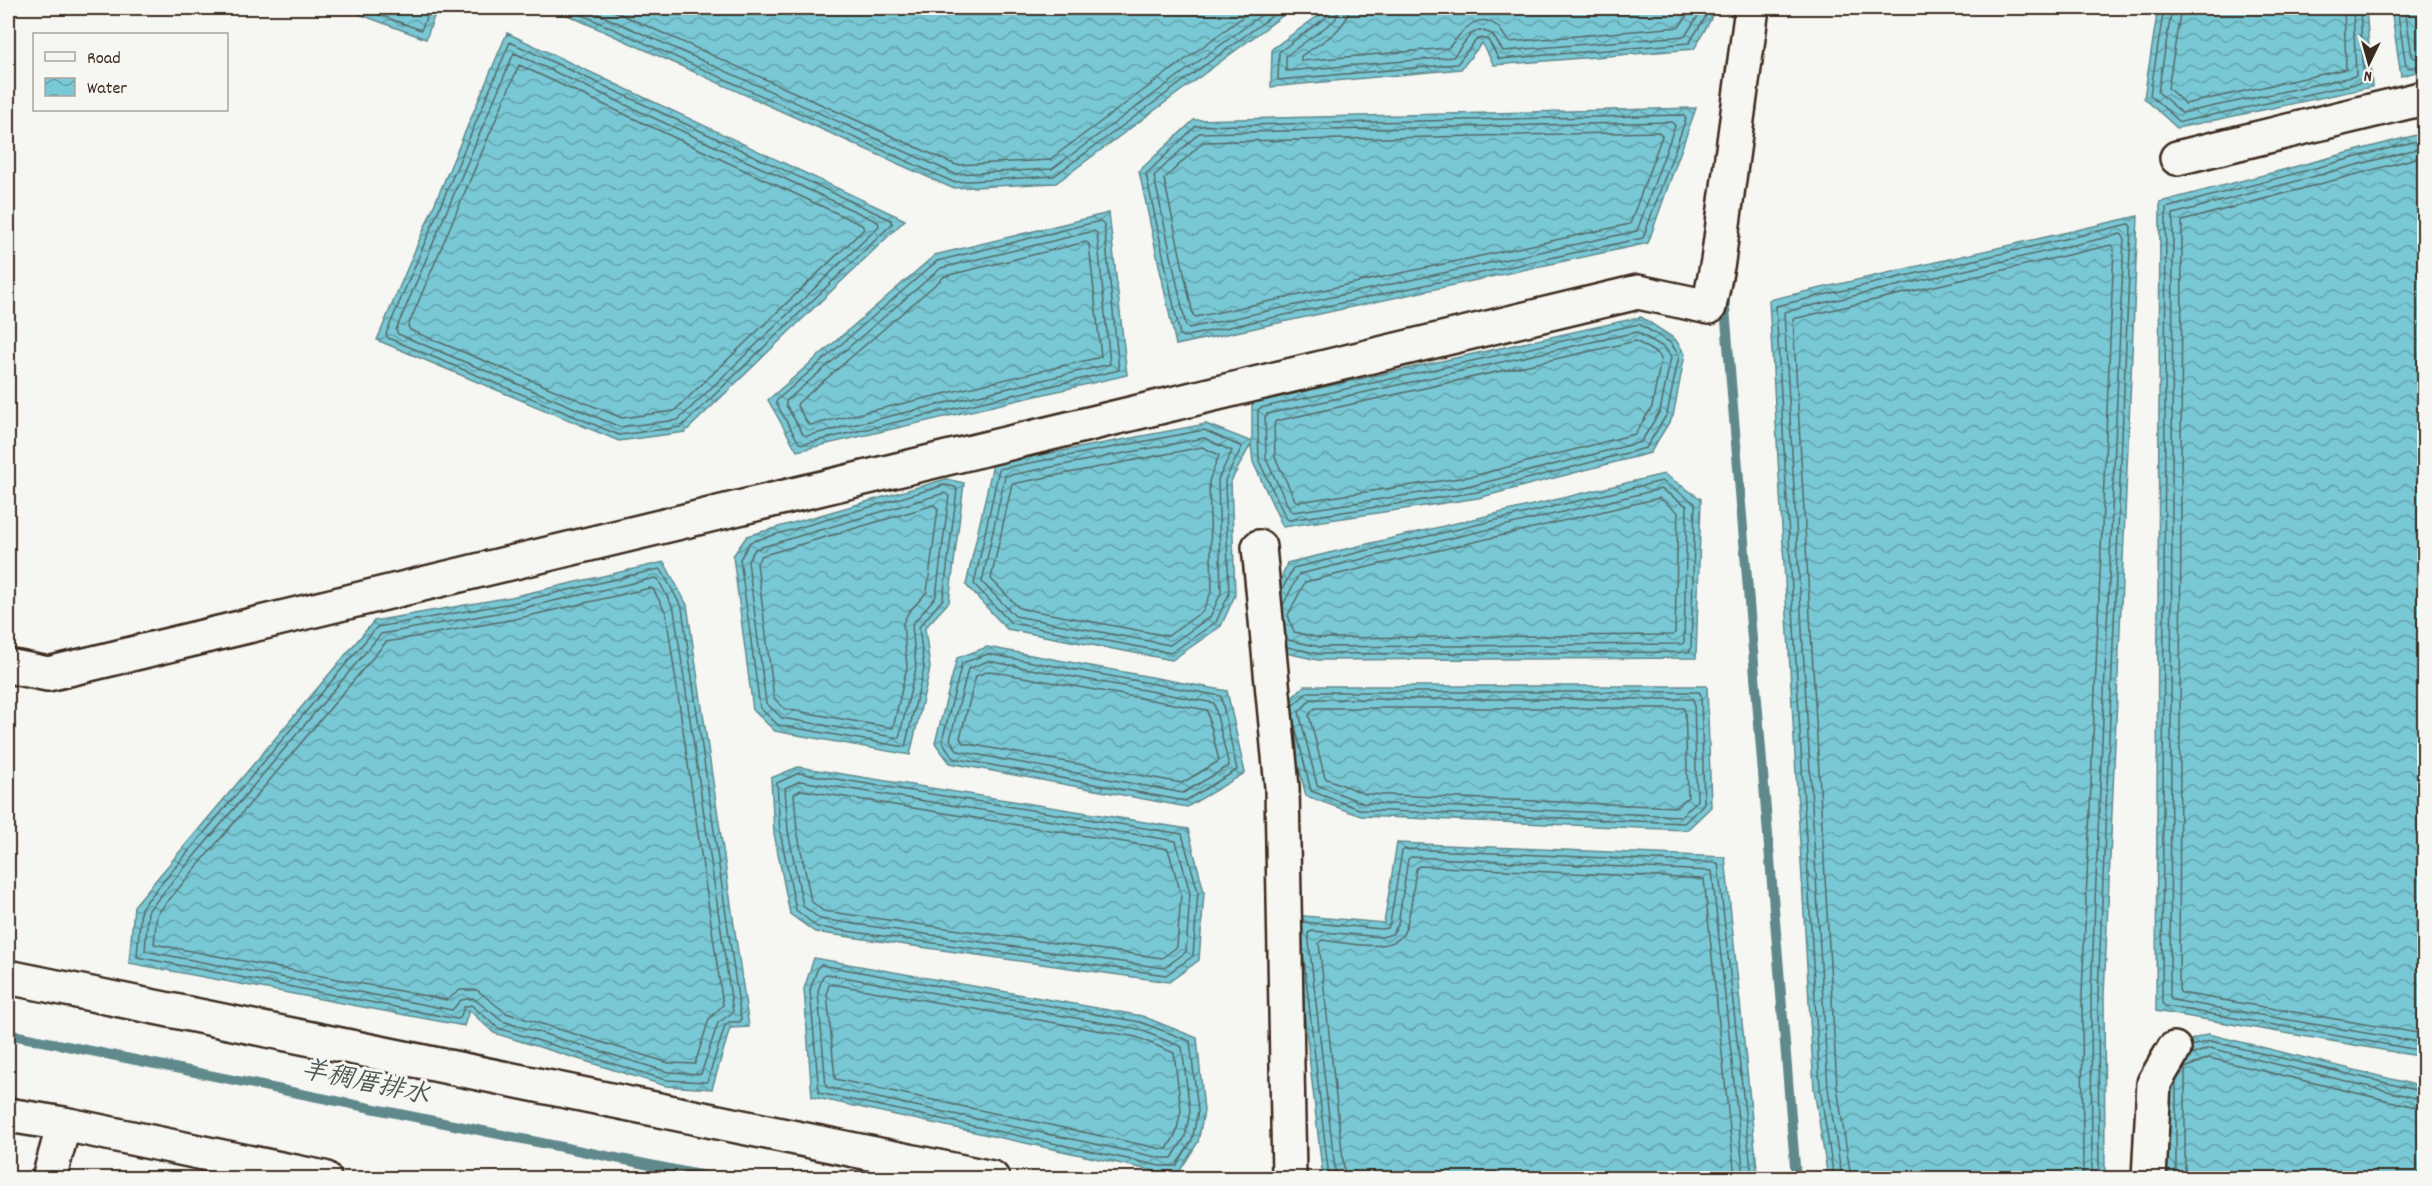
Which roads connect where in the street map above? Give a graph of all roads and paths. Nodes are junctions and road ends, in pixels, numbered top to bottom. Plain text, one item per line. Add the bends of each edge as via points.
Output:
1 (1752, 8) edge
2 (2424, 98) edge
3 (2177, 158) dead end
4 (1259, 547) dead end
5 (8, 666) edge
6 (8, 977) edge
7 (2174, 1049) dead end
8 (8, 1114) edge
9 (64, 1124) junction
10 (49, 1179) edge
11 (324, 1179) edge
12 (992, 1179) edge
13 (1289, 1179) edge
14 (2149, 1179) edge

1 - 5 lane via 1709,307 1638,292 48,674
2 - 3 lane
4 - 13 lane via 1282,787
6 - 12 lane
7 - 14 lane via 2154,1083
8 - 9 lane
9 - 10 lane
9 - 11 lane

